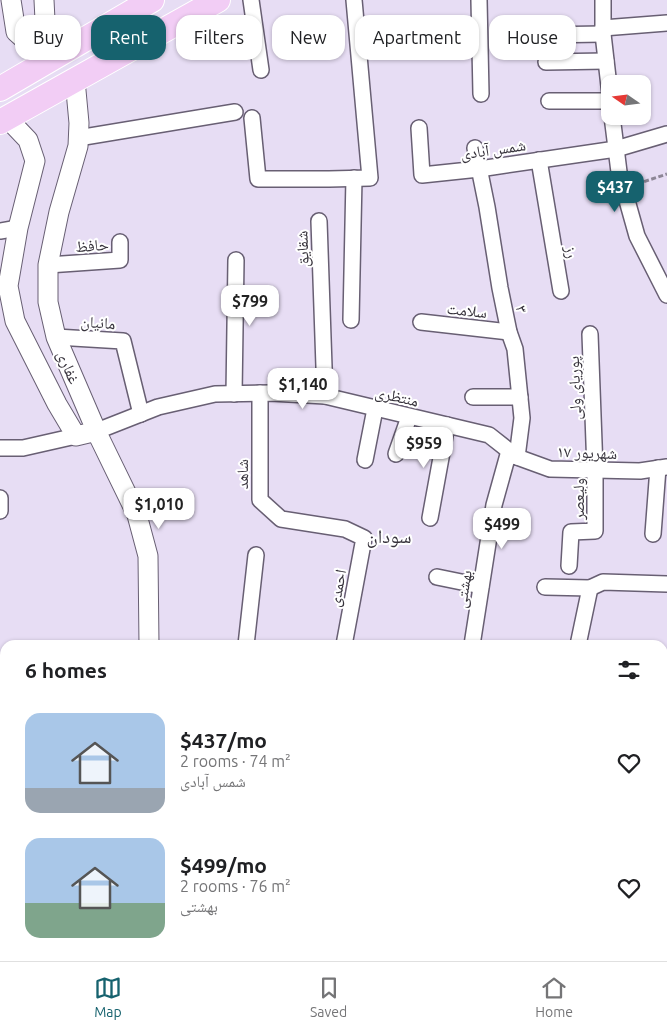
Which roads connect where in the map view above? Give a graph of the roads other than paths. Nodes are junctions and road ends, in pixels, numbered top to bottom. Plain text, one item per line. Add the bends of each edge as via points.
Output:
1 (11, 0) edge
2 (44, 0) edge
3 (152, 0) edge
4 (218, 0) edge
5 (251, 0) edge
6 (354, 0) edge
7 (479, 0) edge
8 (603, 0) edge
9 (45, 15) edge
10 (667, 23) edge
11 (15, 26) edge
12 (603, 31) junction
13 (576, 33) edge
14 (81, 41) edge
15 (47, 60) edge
16 (606, 61) junction
17 (546, 62) dead end
18 (261, 70) dead end
19 (608, 75) edge
20 (75, 80) junction
21 (0, 89) edge
22 (481, 94) dead end
23 (549, 101) dead end
24 (601, 101) edge
25 (235, 112) dead end
26 (252, 118) dead end
27 (4, 120) edge
28 (613, 125) edge
29 (419, 128) dead end
30 (667, 134) edge
31 (78, 138) junction
32 (475, 148) dead end
33 (616, 149) junction
34 (539, 160) junction
35 (479, 169) junction
36 (354, 178) junction
37 (318, 221) dead end
38 (9, 230) edge
39 (120, 242) dead end
40 (236, 260) dead end
41 (48, 265) junction
42 (561, 292) dead end
43 (667, 295) edge
44 (351, 320) dead end
45 (421, 322) dead end
46 (509, 332) junction
47 (590, 334) dead end
48 (56, 337) junction
49 (260, 393) junction
50 (234, 394) junction
51 (326, 396) junction
52 (520, 397) junction
53 (473, 398) dead end
54 (375, 409) junction
55 (141, 414) junction
56 (409, 417) junction
57 (447, 425) junction
58 (97, 432) junction
59 (76, 436) junction
60 (0, 448) edge
61 (396, 454) dead end
62 (513, 454) junction
63 (365, 460) dead end
64 (662, 468) edge
65 (595, 470) junction
66 (0, 498) edge
67 (0, 511) edge
68 (430, 518) dead end
69 (653, 534) dead end
70 (364, 538) joint
71 (256, 555) dead end
72 (570, 566) dead end
73 (437, 577) dead end
74 (667, 584) edge
75 (481, 586) junction
76 (545, 587) dead end
77 (590, 588) junction
78 (149, 640) edge
79 (247, 640) edge
80 (345, 640) edge
81 (473, 640) edge
82 (579, 640) edge

1 - 11 street
2 - 9 street
3 - 14 main road
4 - 20 main road
5 - 18 street
6 - 36 street via 370,178
7 - 22 street
8 - 12 street
10 - 12 street
12 - 13 street
12 - 16 street
15 - 21 main road
16 - 17 street
16 - 19 street
20 - 27 main road
20 - 31 street, غفاری via 80,123
23 - 24 street
25 - 31 street
26 - 36 street via 258,179
27 - 38 street, غفاری via 28,140 35,160
28 - 33 street
29 - 35 street, شمس آبادی via 422,175
30 - 33 street, شمس آبادی
31 - 41 street, غفاری
32 - 35 street, ۳
33 - 34 street, شمس آبادی
33 - 43 street via 637,236
34 - 35 street, شمس آبادی
34 - 42 street, رز
35 - 46 street, ۳
36 - 44 street
37 - 51 street, شقایق
38 - 59 street, غفاری via 8,286 14,321
39 - 41 street, حافظ via 120,260
40 - 50 street
41 - 48 street, غفاری via 48,302
45 - 46 street, سلامت
46 - 52 street, ۳ via 515,349
47 - 65 street, پوریای ولی
48 - 55 street, مانیان via 123,341
48 - 58 street, غفاری
49 - 50 street, منتظری
49 - 51 street, منتظری
49 - 70 street, شاهد via 260,500 282,520 345,529
50 - 55 street, منتظری via 215,394
51 - 54 street, منتظری
52 - 53 street
52 - 62 street, ۳ via 522,418
54 - 56 street, منتظری
54 - 63 street
55 - 58 street, منتظری
56 - 57 street, منتظری
56 - 61 street
57 - 62 street, منتظری via 489,435
57 - 68 street
58 - 59 street
58 - 78 street, غفاری via 137,515 148,556
59 - 60 street via 24,448
62 - 65 street, ۱۷ شهریور via 550,469
62 - 75 street, بهشتی via 494,505
64 - 65 street, ۱۷ شهریور
64 - 69 street
65 - 72 street, ولیعصر via 595,531 571,532
66 - 67 street
70 - 80 street, احمدی
71 - 79 street
73 - 75 street
74 - 77 street via 603,582
75 - 81 street, بهشتی
76 - 77 street
77 - 82 street

